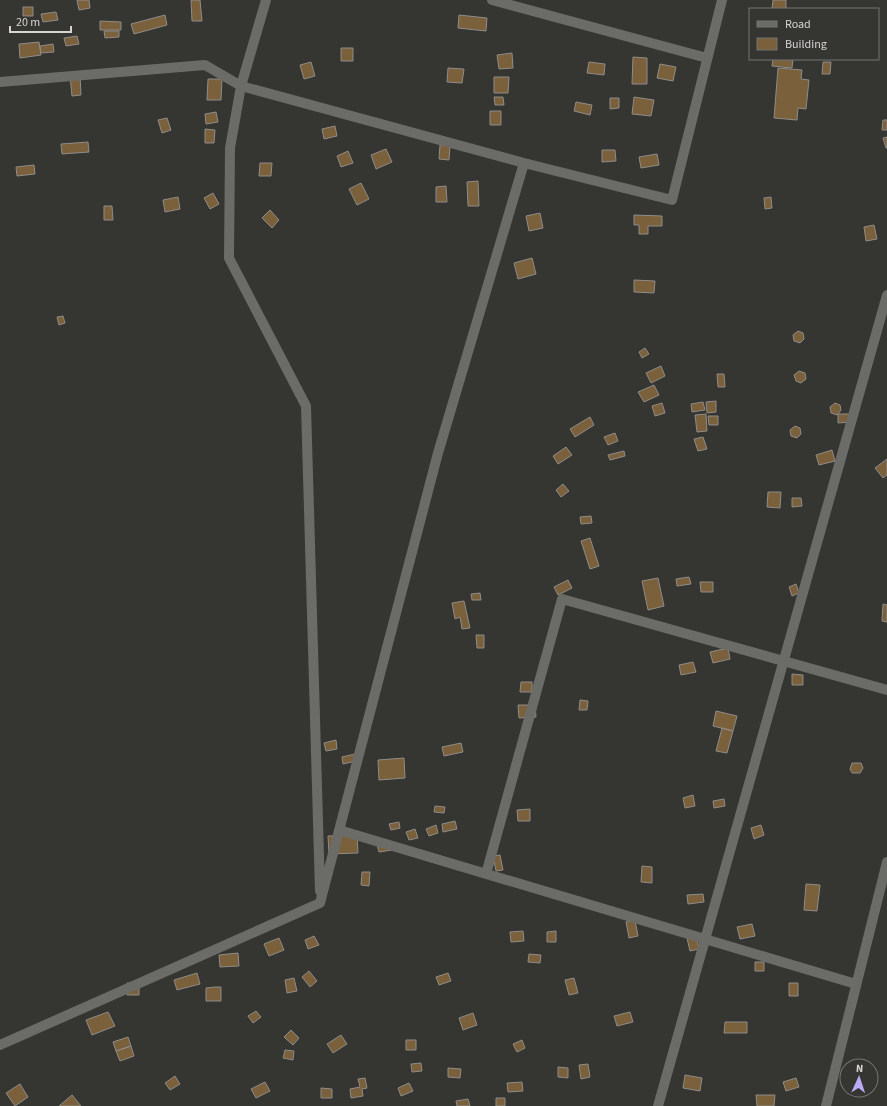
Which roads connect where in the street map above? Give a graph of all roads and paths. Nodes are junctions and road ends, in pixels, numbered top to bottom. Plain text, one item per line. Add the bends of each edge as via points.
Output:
1 (266, 0) edge
2 (492, 0) edge
3 (722, 0) edge
4 (707, 58) junction
5 (0, 82) edge
6 (241, 86) junction
7 (524, 163) junction
8 (887, 295) edge
9 (784, 661) junction
10 (887, 690) edge
11 (339, 830) junction
12 (887, 862) edge
13 (486, 874) junction
14 (320, 903) junction
15 (705, 939) junction
16 (856, 984) junction
17 (0, 1045) edge
18 (658, 1106) edge
19 (826, 1106) edge

1 - 6 street
2 - 4 street
3 - 4 street
4 - 7 street via 672,200
5 - 6 street via 205,65
6 - 7 street
6 - 14 street via 230,148 229,258 306,406
7 - 11 street via 438,454
8 - 9 street
9 - 10 street
9 - 13 street via 562,599
9 - 15 street
11 - 13 street
11 - 14 street
12 - 16 street
13 - 15 street
14 - 17 street
15 - 16 street
15 - 18 street
16 - 19 street

